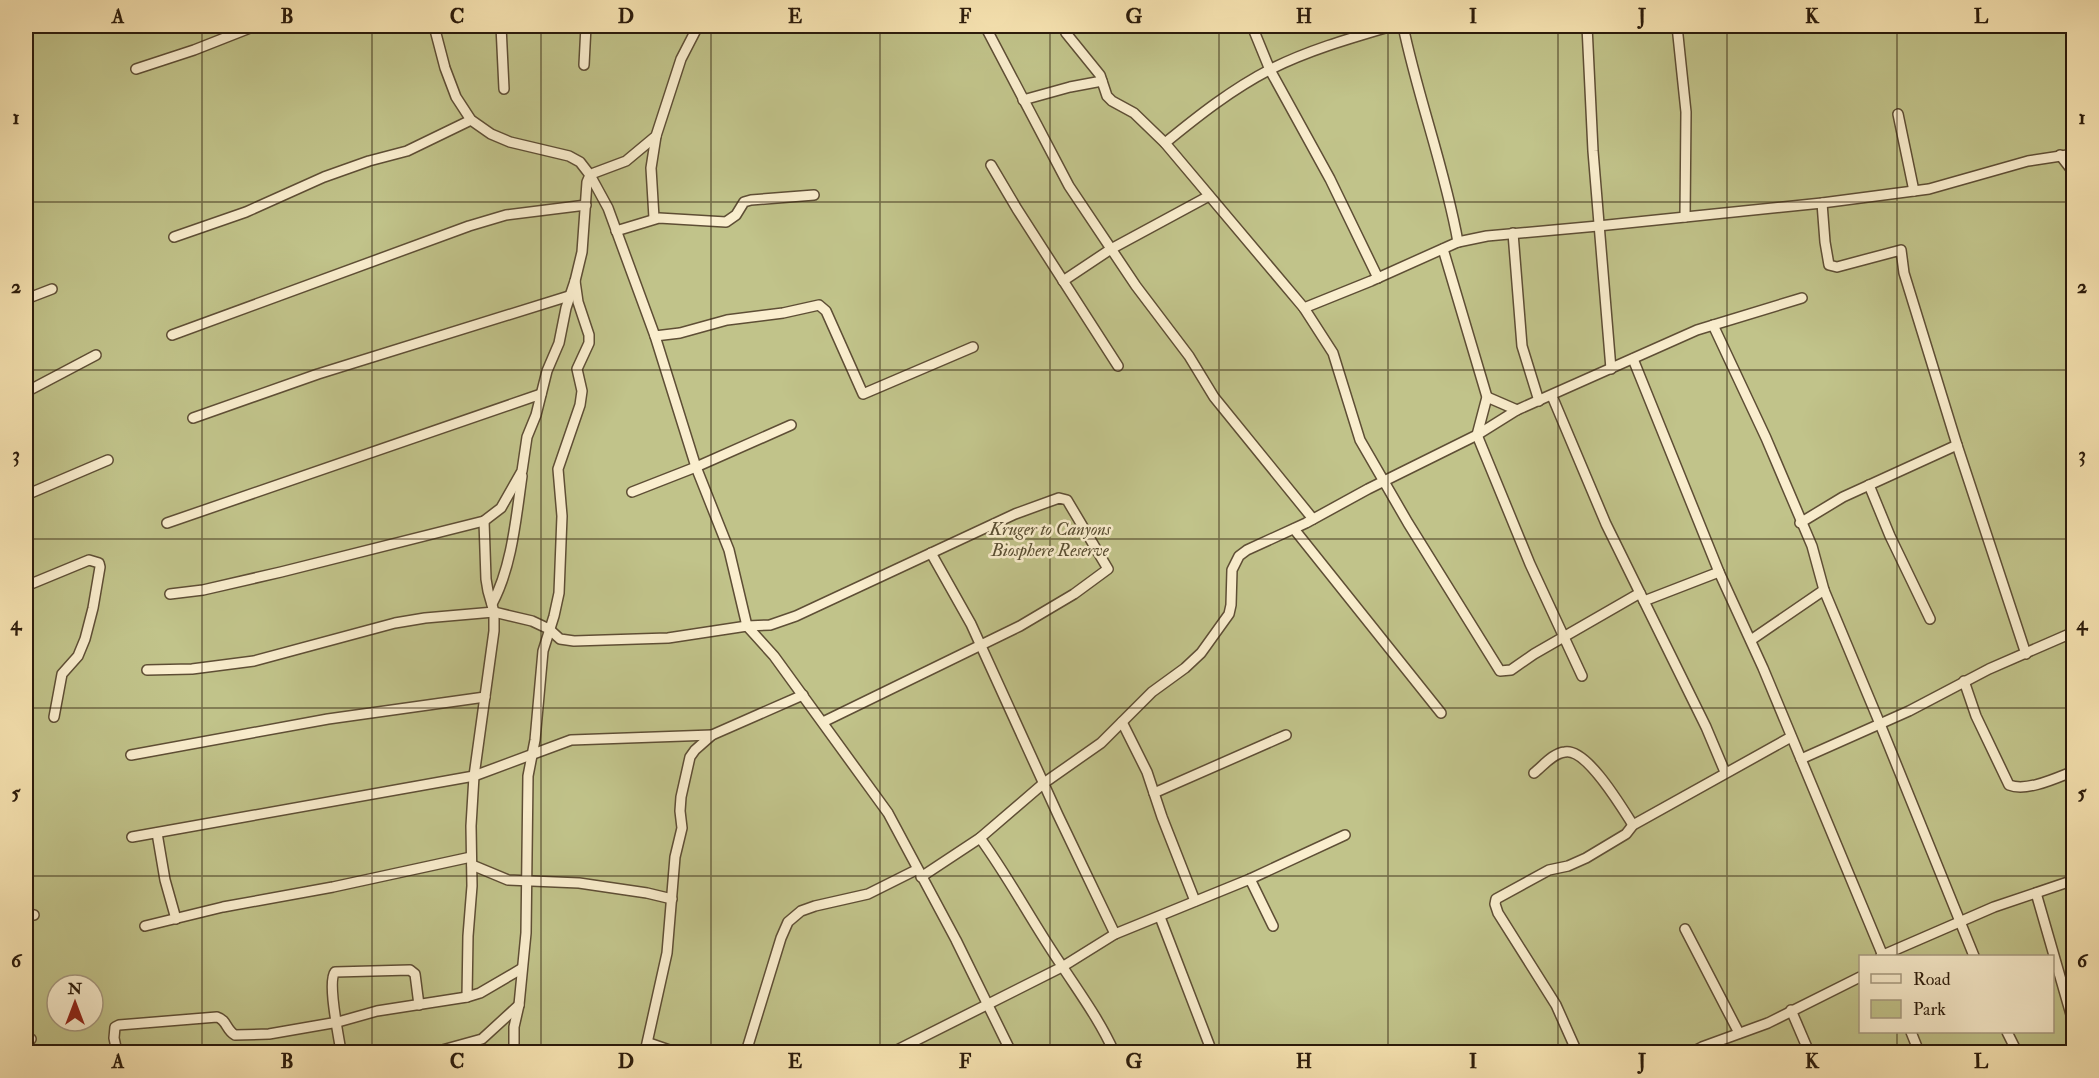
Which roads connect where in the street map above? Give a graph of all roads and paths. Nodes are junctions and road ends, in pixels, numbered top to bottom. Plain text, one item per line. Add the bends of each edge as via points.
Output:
1 (255, 26) edge
2 (434, 26) edge
3 (501, 26) edge
4 (586, 26) edge
5 (698, 26) edge
6 (985, 26) edge
7 (1063, 26) edge
8 (1252, 26) edge
9 (1392, 26) edge
10 (1402, 26) edge
11 (1587, 26) edge
12 (1677, 26) edge
13 (584, 65) dead end
14 (136, 69) dead end
15 (1270, 70) junction
16 (1102, 81) junction
17 (504, 89) dead end
18 (1023, 100) junction
19 (1898, 114) dead end
20 (471, 120) junction
21 (656, 136) junction
22 (1165, 143) junction
23 (2073, 154) edge
24 (2060, 155) junction
25 (991, 165) dead end
26 (2073, 174) edge
27 (590, 175) junction
28 (1914, 191) junction
29 (814, 195) dead end
30 (1209, 196) junction
31 (1822, 203) junction
32 (586, 205) junction
33 (1685, 217) junction
34 (654, 219) junction
35 (1598, 226) junction
36 (616, 231) junction
37 (1513, 233) junction
38 (174, 237) dead end
39 (1458, 242) junction
40 (1111, 249) junction
41 (1443, 249) junction
42 (1378, 278) junction
43 (575, 281) junction
44 (1063, 281) junction
45 (52, 289) dead end
46 (569, 296) junction
47 (1802, 298) dead end
48 (26, 299) edge
49 (1304, 308) junction
50 (1713, 325) junction
51 (172, 335) dead end
52 (655, 336) junction
53 (973, 347) dead end
54 (96, 355) dead end
55 (1633, 359) junction
56 (1118, 366) dead end
57 (1611, 369) junction
58 (26, 392) edge
59 (541, 394) junction
60 (1552, 396) junction
61 (1487, 397) junction
62 (1539, 401) junction
63 (1517, 410) junction
64 (193, 418) dead end
65 (791, 425) dead end
66 (1477, 435) junction
67 (1957, 445) junction
68 (108, 460) dead end
69 (696, 467) junction
70 (522, 471) junction
71 (1383, 481) junction
72 (1869, 485) junction
73 (632, 492) dead end
74 (26, 495) edge
75 (1313, 519) junction
76 (484, 521) junction
77 (167, 523) dead end
78 (1800, 523) junction
79 (1294, 529) junction
80 (931, 553) junction
81 (1719, 572) junction
82 (26, 586) edge
83 (1824, 590) junction
84 (170, 594) dead end
85 (1642, 597) junction
86 (493, 608) junction
87 (1930, 619) dead end
88 (747, 626) junction
89 (549, 629) junction
90 (2073, 632) edge
91 (1564, 638) junction
92 (1751, 640) junction
93 (980, 644) junction
94 (2026, 654) junction
95 (147, 670) dead end
96 (1582, 676) dead end
97 (1964, 681) junction
98 (803, 695) junction
99 (485, 696) junction
100 (1442, 713) dead end
101 (54, 717) dead end
102 (823, 722) junction
103 (1122, 722) junction
104 (1880, 724) junction
105 (712, 735) junction
106 (1286, 735) dead end
107 (1791, 737) junction
108 (131, 754) dead end
109 (533, 756) junction
110 (1801, 759) junction
111 (2073, 771) edge
112 (1725, 772) junction
113 (1534, 773) dead end
114 (474, 776) junction
115 (1044, 783) junction
116 (1154, 793) junction
117 (1633, 825) junction
118 (157, 833) junction
119 (1345, 835) dead end
120 (132, 837) dead end
121 (980, 838) junction
122 (472, 861) junction
123 (919, 873) junction
124 (1250, 879) junction
125 (2073, 880) edge
126 (528, 882) junction
127 (2036, 893) junction
128 (672, 899) junction
129 (1196, 901) junction
130 (1160, 917) junction
131 (176, 919) junction
132 (1959, 922) junction
133 (145, 926) dead end
134 (1273, 926) dead end
135 (1685, 929) dead end
136 (1116, 934) junction
137 (1882, 955) edge
138 (1884, 955) edge
139 (1973, 955) edge
140 (2053, 955) edge
141 (2054, 957) edge
142 (1062, 967) junction
143 (521, 969) junction
144 (1859, 977) edge
145 (467, 997) junction
146 (987, 1004) junction
147 (419, 1005) junction
148 (519, 1005) junction
149 (1791, 1010) junction
150 (338, 1022) junction
151 (2073, 1025) edge
152 (1739, 1033) junction
153 (1911, 1033) edge
154 (2007, 1033) edge
155 (647, 1048) edge
156 (907, 1049) edge
157 (1704, 1050) edge
158 (117, 1053) edge
159 (341, 1053) edge
160 (435, 1053) edge
161 (514, 1053) edge
162 (675, 1053) edge
163 (746, 1053) edge
164 (893, 1053) edge
165 (1011, 1053) edge
166 (1114, 1053) edge
167 (1212, 1053) edge
168 (1576, 1053) edge
169 (1692, 1053) edge
170 (1809, 1053) edge
171 (1919, 1053) edge
172 (2017, 1053) edge

1 - 14 street
2 - 20 street via 456,97
3 - 17 street
4 - 13 street
5 - 21 street via 681,60
6 - 18 street
7 - 16 street
8 - 15 street
9 - 15 street via 1318,49
10 - 39 street
11 - 35 street
12 - 33 street via 1686,112
15 - 22 street via 1212,105
15 - 42 street via 1330,179
16 - 18 street
16 - 22 street via 1112,101 1134,112
18 - 40 street via 1069,186
19 - 28 street
20 - 27 street via 510,142 569,156
20 - 38 street via 407,151 324,177 246,212
21 - 27 street via 626,161
21 - 34 street via 651,168
22 - 30 street
23 - 24 street
24 - 26 street
24 - 28 street
25 - 44 street
27 - 32 street
27 - 36 street
28 - 31 street
29 - 34 street via 744,202 726,222
30 - 40 street
30 - 49 street
31 - 33 street
31 - 67 street via 1829,265 1837,267 1901,250 1904,273
32 - 43 street
32 - 51 street via 507,215 469,226
33 - 35 street
34 - 36 street
35 - 37 street
35 - 57 street
36 - 52 street
37 - 39 street
37 - 62 street via 1522,346
39 - 41 street
40 - 44 street
40 - 75 street via 1214,397
41 - 42 street
41 - 61 street
42 - 49 street
43 - 46 street
43 - 89 street via 589,343 577,369 582,391 580,405 558,470 562,516 559,593
44 - 56 street
45 - 48 street
46 - 59 street via 559,343
46 - 64 street via 318,374
47 - 50 street
49 - 71 street via 1333,353 1360,440
50 - 55 street
50 - 78 street via 1766,438
52 - 53 street via 819,305 826,311 863,394
52 - 69 street
54 - 58 street
55 - 57 street
55 - 81 street
57 - 60 street
59 - 70 street via 527,437
59 - 77 street
60 - 62 street
60 - 85 street via 1606,524
61 - 63 street
61 - 66 street
62 - 63 street
63 - 66 street
65 - 69 street
66 - 71 street
66 - 91 street
67 - 72 street
67 - 94 street
68 - 74 street
69 - 73 street
69 - 88 street via 729,550
70 - 76 street via 501,508
70 - 86 street via 514,531
71 - 75 street
71 - 91 street via 1500,671 1511,670
72 - 78 street
72 - 87 street
75 - 79 street
76 - 84 street via 281,572
76 - 86 street via 488,591
78 - 83 street via 1812,546
79 - 100 street
79 - 103 street via 1258,543 1239,556 1232,570 1231,605 1222,625 1201,653
80 - 88 street via 796,616 770,625
80 - 93 street
80 - 93 street via 1015,514 1063,498 1108,569 1042,614
81 - 85 street
81 - 92 street
82 - 101 street via 89,561 99,563 88,628 78,656 62,674
83 - 92 street
83 - 104 street
85 - 91 street
85 - 112 street
86 - 89 street
86 - 95 street via 395,623 254,661
86 - 99 street via 493,646
88 - 89 street via 668,638 590,642 566,641
88 - 98 street
89 - 109 street via 543,651
90 - 94 street
91 - 96 street
92 - 107 street
93 - 102 street
93 - 115 street
94 - 97 street
97 - 104 street
97 - 111 street via 1976,716 2009,784 2021,787
98 - 102 street
98 - 105 street
99 - 108 street
99 - 114 street
102 - 123 street via 888,813
103 - 115 street via 1101,743
103 - 116 street
104 - 110 street
104 - 132 street
105 - 109 street via 580,739
105 - 128 street via 695,750 687,766
106 - 116 street
107 - 110 street
107 - 112 street
109 - 114 street
109 - 126 street via 527,792
110 - 137 street
112 - 117 street
113 - 117 street via 1560,753 1578,754
114 - 118 street
114 - 122 street
115 - 121 street
115 - 136 street
116 - 129 street
117 - 168 street via 1626,834 1586,858 1549,870 1495,902 1498,913 1556,1005
118 - 120 street
118 - 131 street
119 - 124 street
121 - 123 street
121 - 142 street
122 - 126 street via 508,880
122 - 131 street
122 - 145 street
123 - 146 street
123 - 163 street via 868,894 815,906 788,922
124 - 129 street
124 - 134 street
125 - 127 street
126 - 128 street via 579,883
126 - 143 street
127 - 132 street
127 - 140 street
128 - 155 street via 667,953
129 - 130 street
130 - 136 street
130 - 167 street
131 - 133 street
132 - 138 street
132 - 139 street
135 - 152 street
136 - 142 street
141 - 151 street
142 - 146 street
142 - 166 street via 1088,1002
143 - 145 street
143 - 148 street
144 - 149 street
145 - 147 street
146 - 156 street
146 - 165 street
147 - 150 street
147 - 150 street via 415,974 410,970 335,972 333,998
148 - 160 street via 482,1039
148 - 161 street
149 - 152 street
149 - 170 street
150 - 158 street via 239,1036 216,1017 119,1025 113,1033
150 - 159 street
152 - 157 street
153 - 171 street
154 - 172 street
155 - 162 street
156 - 164 street
157 - 169 street

